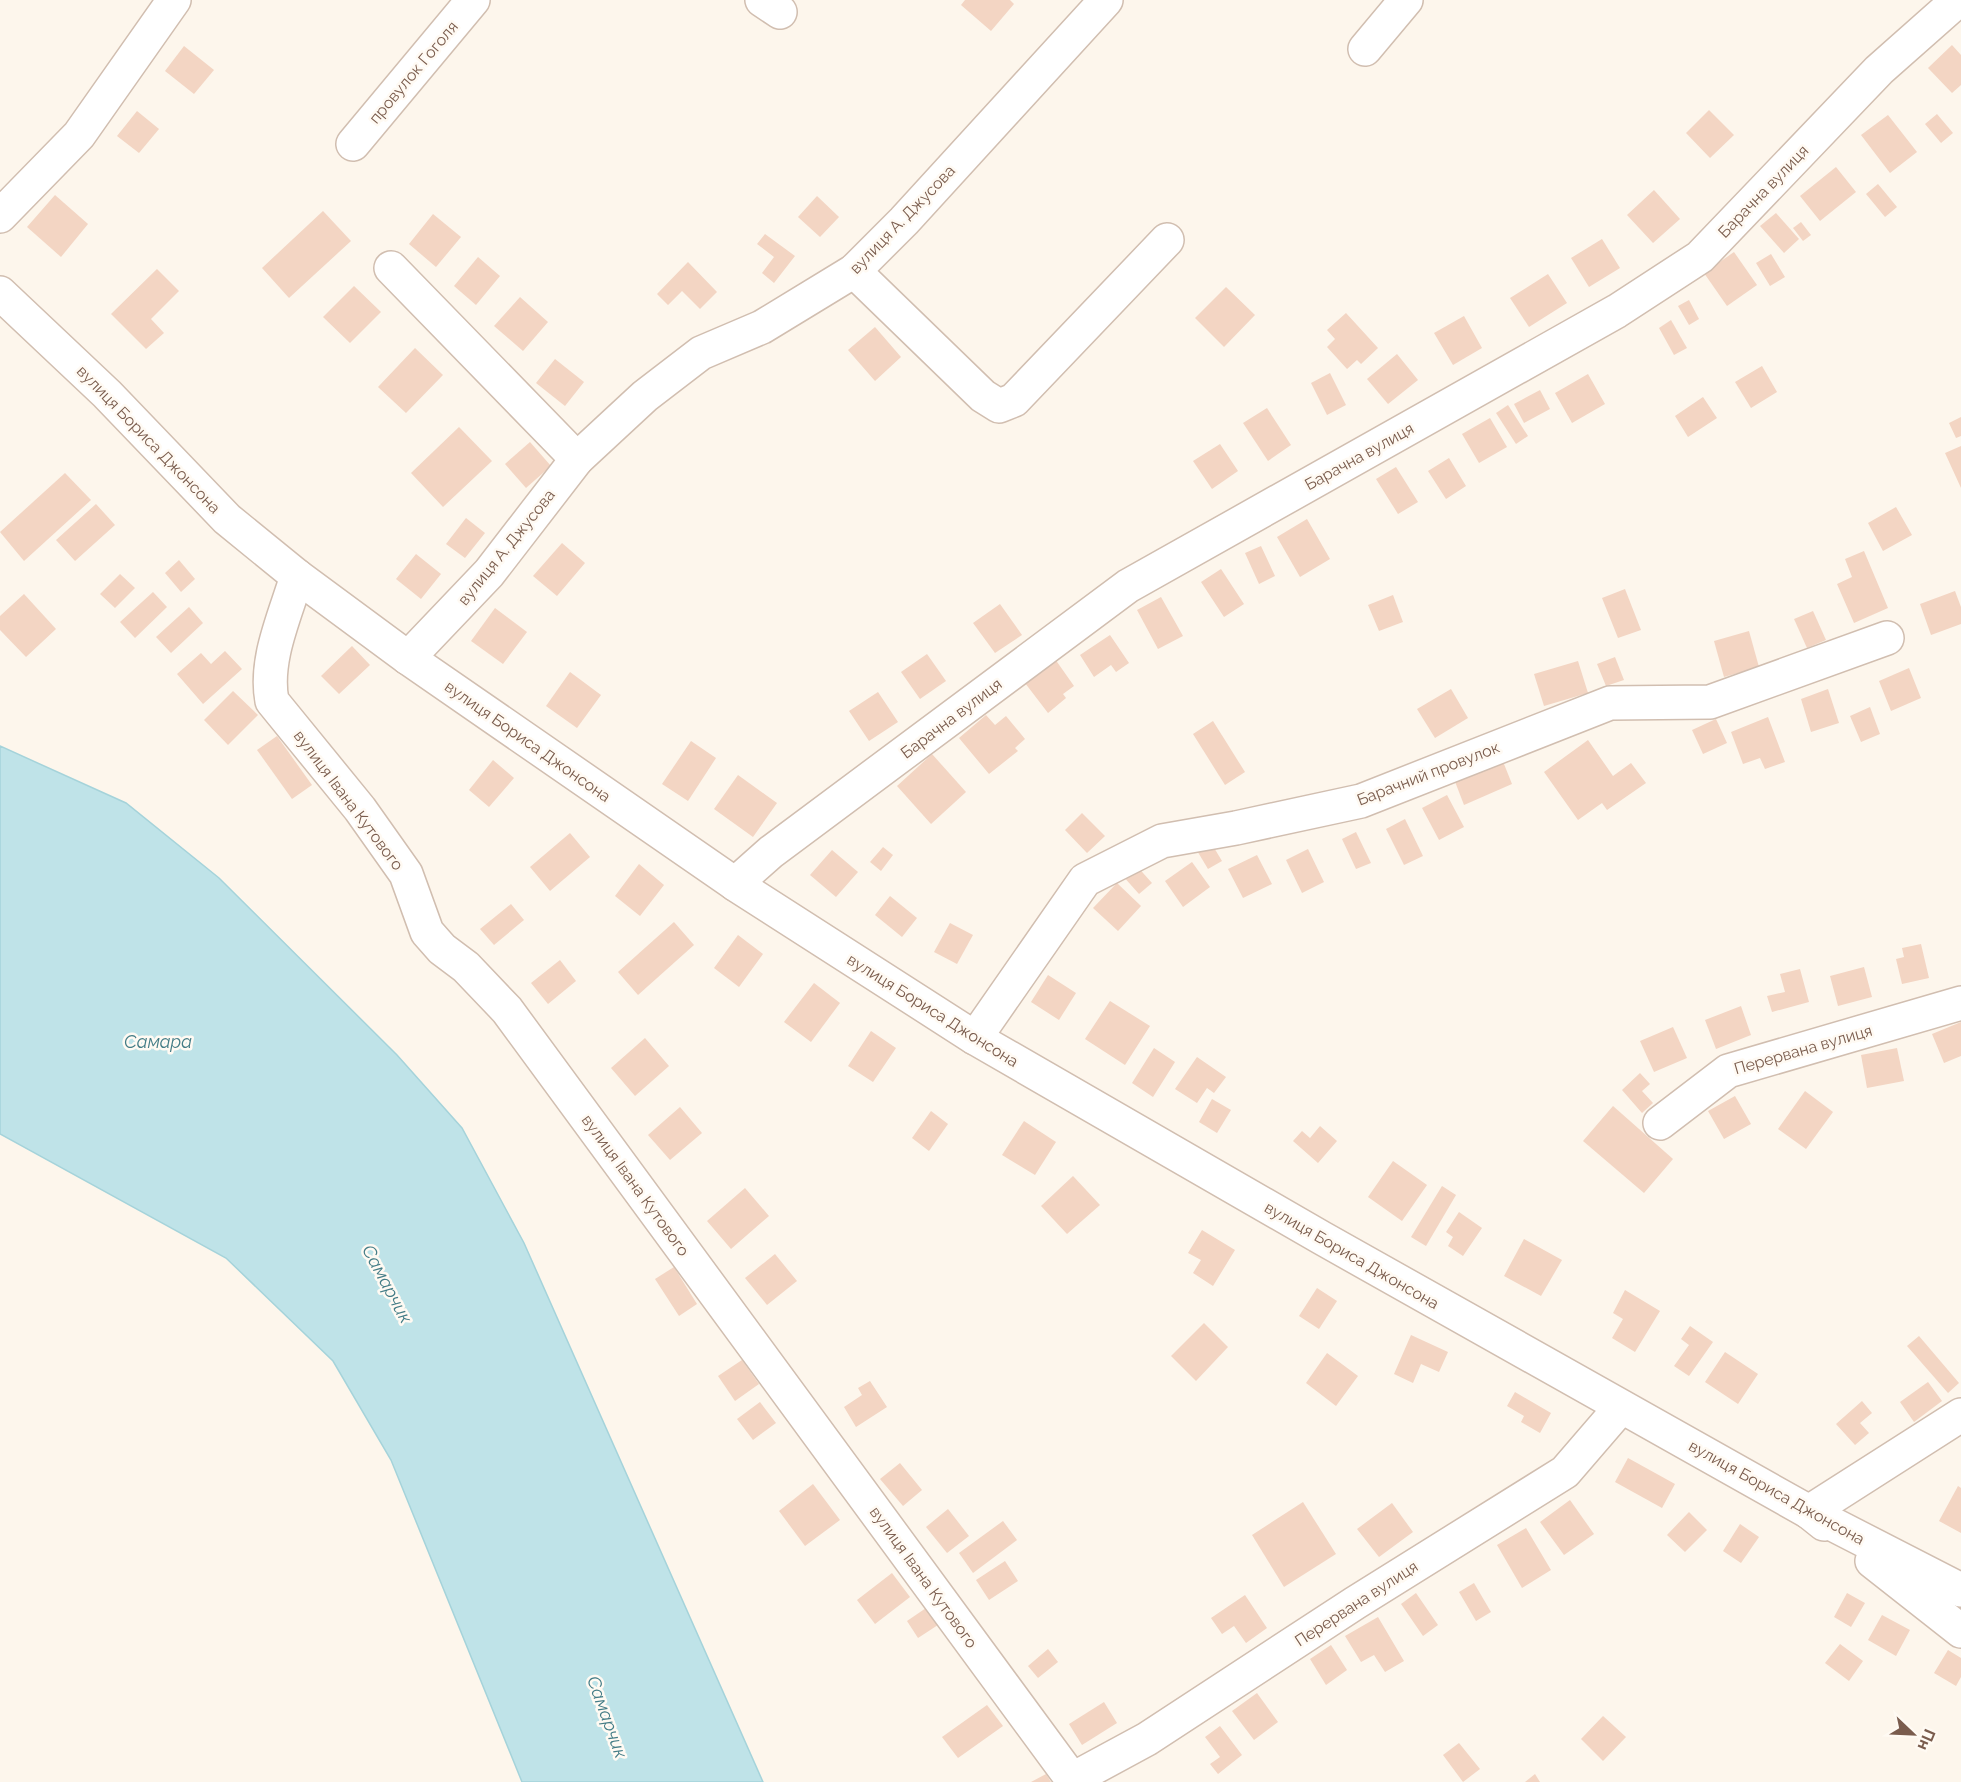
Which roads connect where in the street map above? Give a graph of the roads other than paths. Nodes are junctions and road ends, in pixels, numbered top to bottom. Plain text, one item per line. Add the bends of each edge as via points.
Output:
1 (174, 0) edge
2 (474, 0) edge
3 (1106, 0) edge
4 (1406, 0) edge
5 (1958, 0) edge
6 (1365, 49) dead end
7 (353, 144) dead end
8 (0, 216) edge
9 (1167, 240) dead end
10 (391, 268) dead end
11 (854, 271) junction
12 (0, 293) edge
13 (577, 459) junction
14 (297, 576) junction
15 (1887, 638) dead end
16 (408, 658) junction
17 (735, 884) junction
18 (1961, 1003) edge
19 (975, 1038) junction
20 (1660, 1123) dead end
21 (1621, 1407) junction
22 (1961, 1415) edge
23 (1809, 1512) junction
24 (1961, 1590) edge
25 (1961, 1631) edge
26 (1074, 1781) edge

1 - 8 street via 79,135
2 - 7 street, провулок Гоголя
3 - 11 street, вулиця А. Джусова
4 - 6 street
5 - 17 street, Барачна вулиця via 1879,70 1700,257 1617,311 1128,586 771,852
9 - 11 street via 1014,400 999,406 983,396
10 - 13 street
11 - 13 street, вулиця А. Джусова via 762,327 701,353 645,396
12 - 14 street, вулиця Бориса Джонсона via 107,394 227,519
13 - 16 street, вулиця А. Джусова via 489,573
14 - 16 street, вулиця Бориса Джонсона
14 - 26 street, вулиця Івана Кутового via 272,659 268,682 272,701 360,808 406,874 427,932 507,1010
15 - 19 street, Барачний провулок via 1710,702 1610,703 1361,801 1162,841 1085,880
16 - 17 street, вулиця Бориса Джонсона
17 - 19 street, вулиця Бориса Джонсона
18 - 20 street, Перервана вулиця via 1728,1071
19 - 21 street, вулиця Бориса Джонсона
21 - 23 street, вулиця Бориса Джонсона
21 - 26 street, Перервана вулиця via 1564,1472 1147,1739
22 - 23 street
23 - 24 street, вулиця Бориса Джонсона
23 - 25 street

